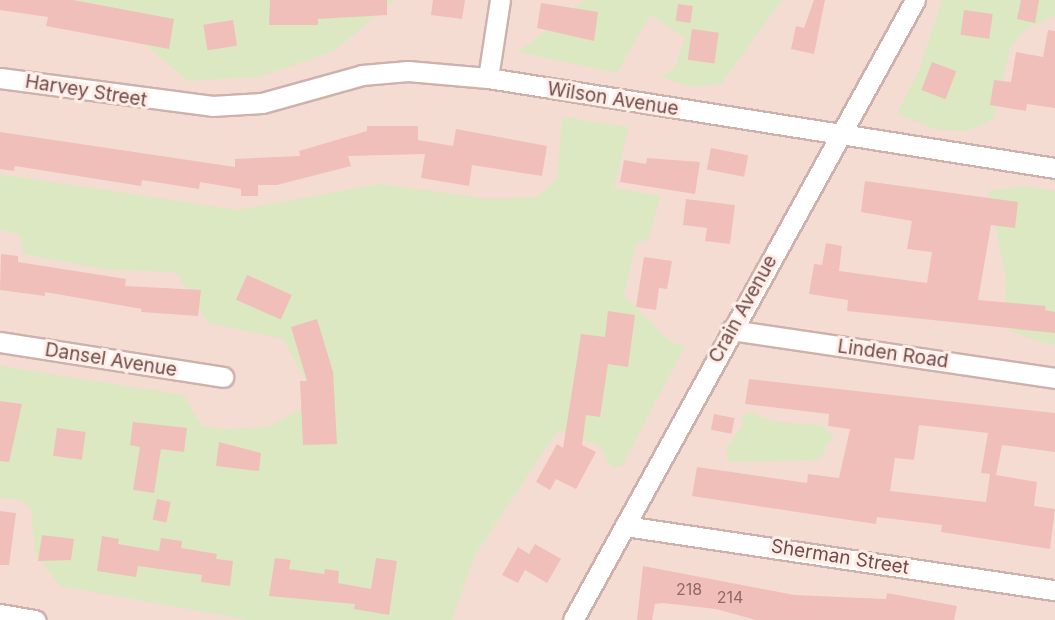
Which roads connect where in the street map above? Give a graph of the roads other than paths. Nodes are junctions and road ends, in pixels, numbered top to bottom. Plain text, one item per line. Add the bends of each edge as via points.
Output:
1 (500, 0) edge
2 (915, 0) edge
3 (0, 78) edge
4 (488, 78) junction
5 (171, 104) joint
6 (840, 135) junction
7 (1055, 168) edge
8 (731, 330) junction
9 (0, 342) edge
10 (223, 377) dead end
11 (1055, 378) edge
12 (625, 526) junction
13 (1055, 590) edge
14 (0, 614) edge
15 (35, 620) edge
16 (573, 620) edge

1 - 4 street
2 - 6 street, Crain Avenue
3 - 5 street, Harvey Street
4 - 5 street, Wilson Avenue via 408,71 362,75 262,103
4 - 6 street, Wilson Avenue
6 - 7 street, Wilson Avenue
6 - 8 street, Crain Avenue
8 - 11 street, Linden Road
8 - 12 street, Crain Avenue
9 - 10 street, Dansel Avenue
12 - 13 street, Sherman Street
12 - 16 street, Crain Avenue
14 - 15 street

